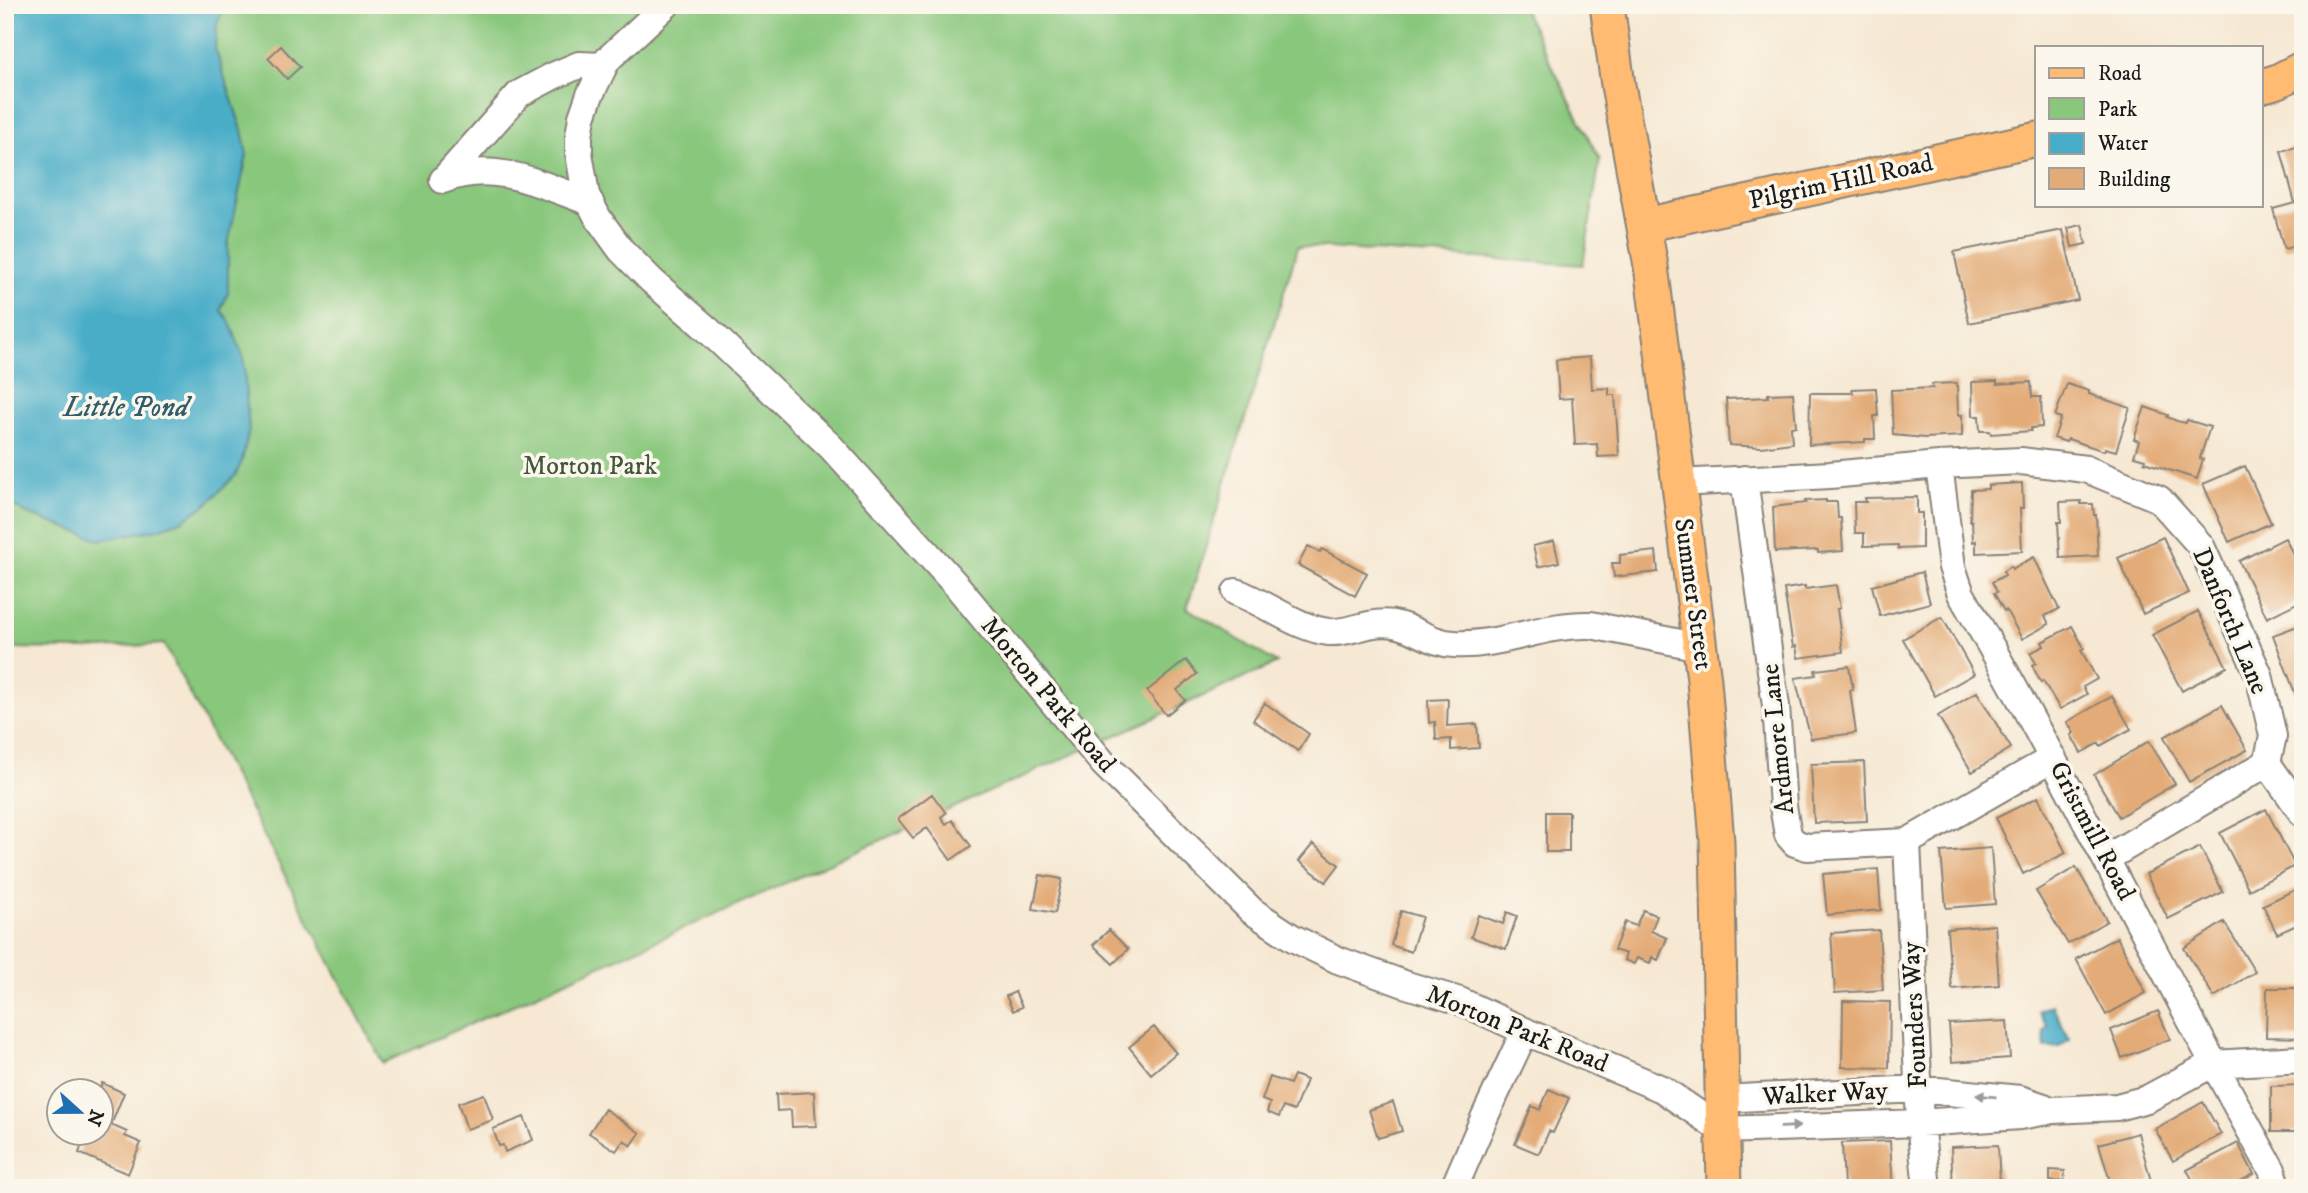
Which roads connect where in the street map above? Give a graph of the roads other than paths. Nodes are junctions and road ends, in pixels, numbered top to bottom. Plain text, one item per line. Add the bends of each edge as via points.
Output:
1 (666, 5) edge
2 (1607, 5) edge
3 (604, 66) junction
4 (2303, 68) edge
5 (2262, 86) edge
6 (2035, 139) edge
7 (590, 202) junction
8 (1645, 225) junction
9 (1939, 465) junction
10 (1744, 479) junction
11 (1678, 483) junction
12 (1237, 592) dead end
13 (1700, 647) junction
14 (2053, 758) junction
15 (2267, 763) junction
16 (2303, 814) edge
17 (1907, 842) junction
18 (2107, 858) junction
19 (1525, 1031) junction
20 (2303, 1059) edge
21 (2212, 1064) junction
22 (1918, 1089) junction
23 (2053, 1110) junction
24 (1721, 1114) junction
25 (1920, 1123) junction
26 (1454, 1188) edge
27 (1724, 1188) edge
28 (1927, 1188) edge
29 (2278, 1188) edge

1 - 3 street, Morton Park Road
2 - 8 main road, Summer Street
3 - 7 street, Morton Park Road via 589,97 579,136
3 - 7 street via 579,65 519,94 443,180 472,171 498,172
4 - 5 main road
6 - 8 main road, Pilgrim Hill Road
7 - 19 street, Morton Park Road via 621,250 831,447 957,586 1103,763 1252,911 1338,960 1461,1001
8 - 11 main road, Summer Street
9 - 10 street, Danforth Lane
9 - 14 street, Gristmill Road via 1952,567 1961,594
9 - 15 street, Danforth Lane via 2021,461 2086,469 2160,499 2201,546 2259,675 2273,736
10 - 11 street, Danforth Lane
10 - 17 street, Ardmore Lane via 1776,706 1788,835 1807,847
11 - 13 main road, Summer Street
12 - 13 street via 1314,630 1334,633 1376,624 1398,625 1433,641 1454,644 1575,624
13 - 24 main road, Summer Street via 1717,834
14 - 17 street, Ardmore Lane
14 - 18 street, Gristmill Road
15 - 16 street
15 - 18 street
17 - 22 street, Founders Way
18 - 21 street, Gristmill Road
19 - 24 street, Morton Park Road
19 - 26 street
20 - 21 street, Walker Way
21 - 23 street, Walker Way via 2147,1099 2117,1107
21 - 29 street, Gristmill Road
23 -> 22 street, Walker Way via 2020,1099
22 - 24 street, Walker Way
22 - 25 street, Founders Way
23 - 25 street, Walker Way
24 -> 25 street, Walker Way
24 - 27 main road, Summer Street
25 - 28 street, Founders Way

